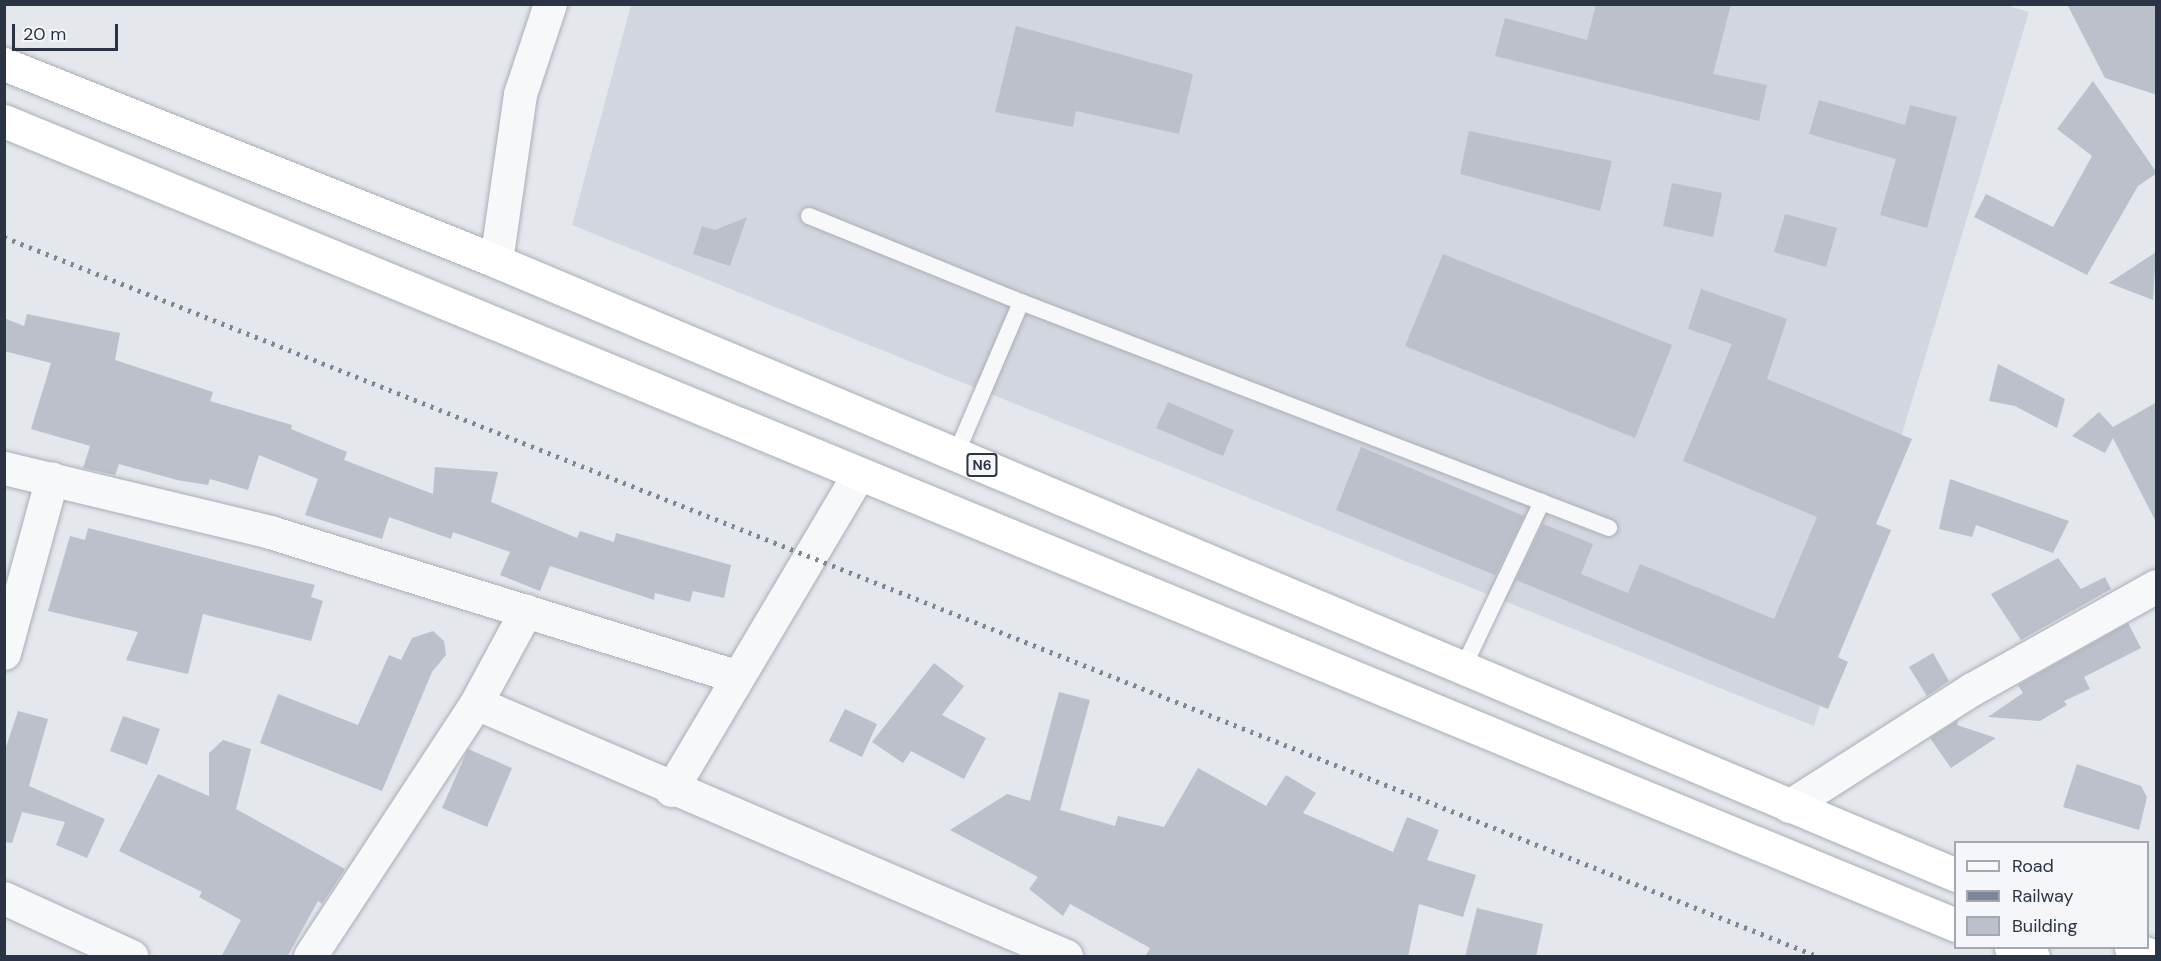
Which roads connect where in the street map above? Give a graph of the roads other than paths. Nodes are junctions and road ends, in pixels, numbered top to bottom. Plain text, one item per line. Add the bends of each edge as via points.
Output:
1 (550, 4) edge
2 (4, 64) edge
3 (4, 121) edge
4 (808, 216) dead end
5 (496, 261) junction
6 (1020, 302) junction
7 (956, 454) junction
8 (4, 468) edge
9 (858, 476) junction
10 (52, 478) junction
11 (1542, 502) junction
12 (1609, 528) dead end
13 (2157, 586) edge
14 (526, 611) junction
15 (4, 652) edge
16 (1463, 668) junction
17 (735, 676) junction
18 (476, 703) junction
19 (671, 790) junction
20 (1789, 806) junction
21 (1954, 874) edge
22 (4, 898) edge
23 (1954, 924) edge
24 (2013, 949) edge
25 (2133, 949) edge
26 (132, 957) edge
27 (310, 957) edge
28 (1066, 957) edge
29 (2033, 957) edge
30 (2153, 957) edge

1 - 5 street via 520,94
2 - 5 highway, N6
3 - 9 highway
4 - 6 lane
5 - 7 highway, N6
6 - 7 lane
6 - 11 lane
7 - 16 highway, N6
8 - 10 street
9 - 17 street
9 - 23 highway
10 - 14 street via 270,531
10 - 15 street
11 - 12 lane
11 - 16 lane
13 - 20 street via 1972,689
14 - 17 street
14 - 18 street
16 - 20 highway, N6
17 - 19 street
18 - 19 street
18 - 27 street
19 - 28 street
20 - 21 highway, N6
22 - 26 street
24 - 29 highway
25 - 30 highway

